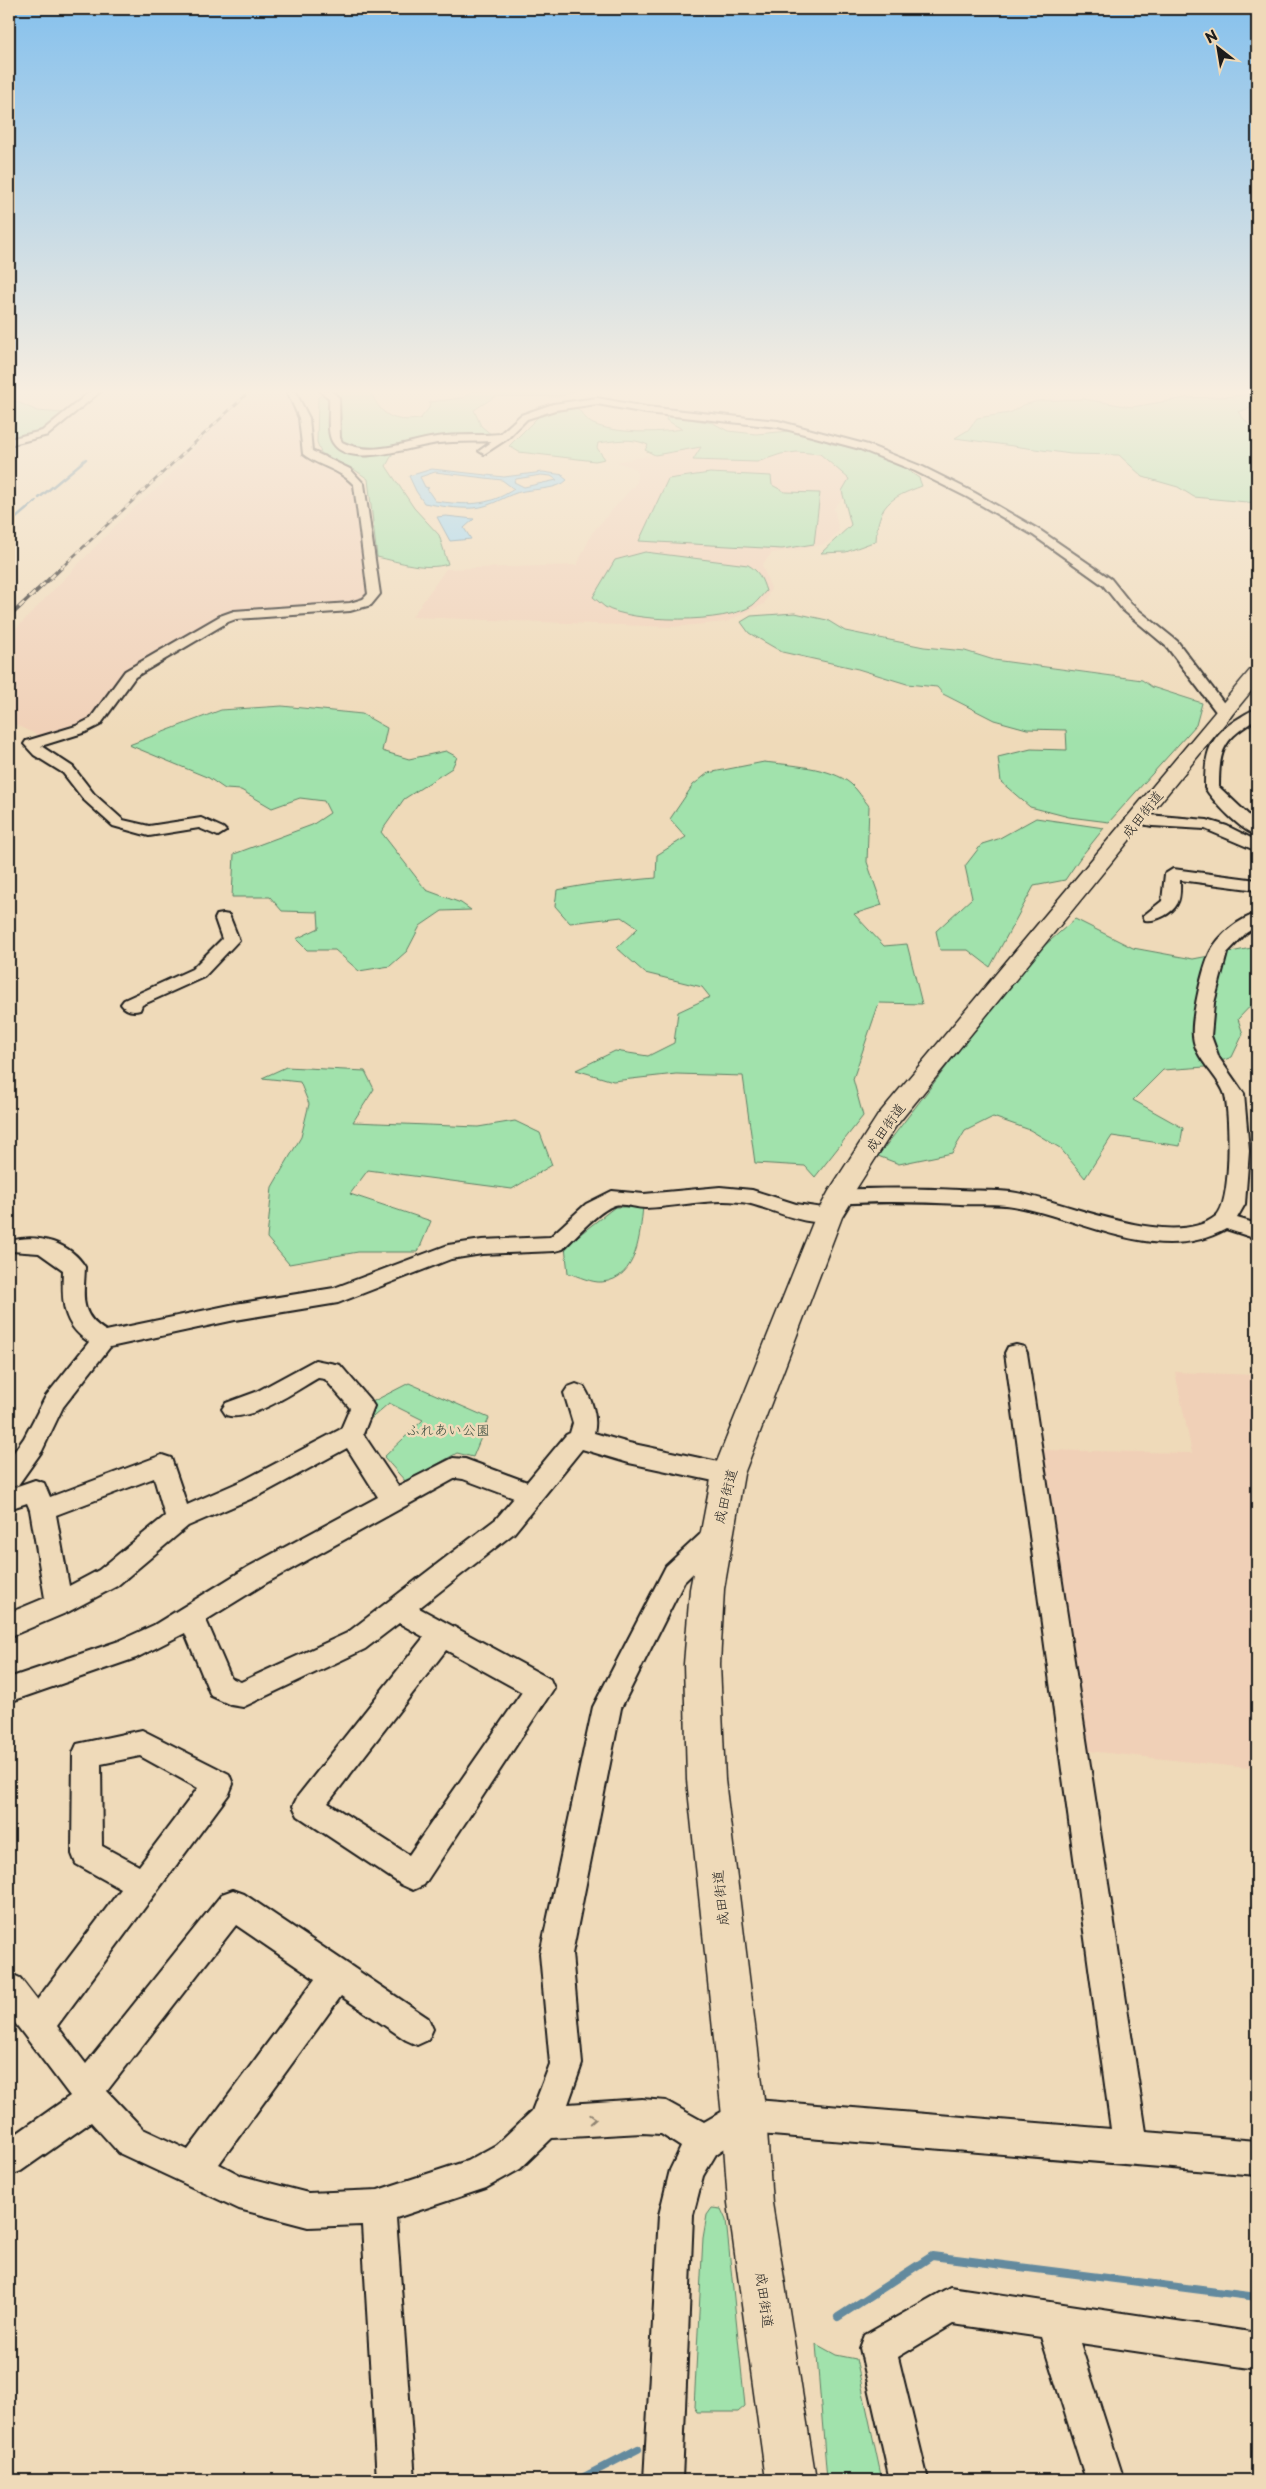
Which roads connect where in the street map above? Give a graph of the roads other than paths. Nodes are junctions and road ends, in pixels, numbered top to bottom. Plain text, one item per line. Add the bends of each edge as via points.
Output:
1 (363, 507) edge
2 (992, 507) edge
3 (1257, 673) edge
4 (1257, 713) edge
5 (1223, 723) junction
6 (1136, 819) junction
7 (1257, 830) edge
8 (218, 831) dead end
9 (1257, 846) edge
10 (1257, 885) edge
11 (1151, 916) dead end
12 (223, 919) dead end
13 (1257, 919) edge
14 (134, 1006) dead end
15 (834, 1206) junction
16 (1224, 1221) junction
17 (1257, 1232) edge
18 (19, 1246) dead end
19 (103, 1340) junction
20 (1016, 1353) dead end
21 (576, 1393) dead end
22 (234, 1409) dead end
23 (350, 1435) junction
24 (581, 1439) junction
25 (728, 1474) junction
26 (9, 1478) edge
27 (531, 1494) junction
28 (9, 1500) edge
29 (393, 1500) junction
30 (42, 1510) junction
31 (179, 1519) junction
32 (715, 1536) junction
33 (59, 1604) junction
34 (397, 1609) junction
35 (191, 1616) junction
36 (9, 1625) edge
37 (442, 1634) junction
38 (9, 1690) edge
39 (143, 1885) junction
40 (337, 1975) junction
41 (9, 1989) edge
42 (37, 2026) junction
43 (417, 2029) dead end
44 (89, 2095) junction
45 (744, 2116) junction
46 (545, 2122) junction
47 (704, 2142) junction
48 (1131, 2148) junction
49 (1257, 2158) edge
50 (9, 2159) edge
51 (193, 2171) junction
52 (378, 2207) junction
53 (1054, 2319) junction
54 (1257, 2351) edge
55 (396, 2480) edge
56 (663, 2480) edge
57 (791, 2480) edge
58 (909, 2480) edge
59 (1105, 2480) edge

1 - 8 street via 374,594 372,600 350,607 234,615 224,619 130,674 95,722 31,744 38,752 68,770 89,797 118,823 149,831 201,823
2 - 5 street via 1038,534 1106,582 1128,607 1172,644
3 - 5 highway, 成田街道
4 - 5 street
5 - 6 highway, 成田街道
5 - 7 street via 1214,748 1212,788
6 - 9 street via 1152,824 1199,823 1219,828
6 - 15 highway, 成田街道 via 887,1121
10 - 11 street via 1173,874 1170,903
12 - 14 street via 230,940 198,973 130,1004
13 - 16 street via 1240,929 1219,952 1205,1003 1202,1036 1210,1058 1234,1094 1236,1113 1239,1151 1235,1204
15 - 16 street via 888,1194 1011,1199 1054,1208 1112,1228 1168,1236 1206,1231
15 - 19 street via 795,1211 752,1197 720,1194 644,1201 612,1198 593,1209 555,1244 448,1252 338,1295 235,1312
15 - 25 highway, 成田街道
16 - 17 street
18 - 19 street via 35,1244 52,1250 74,1266 76,1319 87,1331
19 - 26 street via 54,1402 33,1444
20 - 48 street
21 - 24 street via 585,1423
22 - 23 street via 264,1398 315,1369 332,1370 362,1406
23 - 29 street
23 - 31 street via 253,1486
24 - 25 street via 629,1453
24 - 27 street via 574,1442
25 - 32 highway, 成田街道
27 - 29 street via 465,1469 453,1468
27 - 34 street via 505,1526
28 - 30 street via 35,1490
29 - 35 street via 257,1575
30 - 31 street via 162,1465
30 - 33 street
31 - 33 street via 108,1578
32 - 45 highway, 成田街道 via 707,1589 702,1664 706,1780
32 - 46 street via 675,1574 607,1707 556,1954 566,2064
33 - 36 street
34 - 35 street via 356,1641 243,1695 230,1693 221,1687
34 - 37 street
35 - 38 street via 126,1650
37 - 37 street via 540,1688 412,1874 308,1806
39 - 39 street via 219,1784 142,1743 87,1753 87,1854
39 - 42 street
40 - 43 street
40 - 44 street via 233,1904
40 - 51 street
41 - 42 street
42 - 44 street
44 - 50 street
44 - 51 street via 131,2141
45 - 47 street
45 - 48 street
45 - 57 highway, 成田街道 via 750,2203
46 -> 47 street via 642,2116 666,2118
46 - 52 street via 508,2157 474,2176
47 - 56 street via 687,2170 676,2215
48 - 49 street
51 - 52 street via 239,2192 308,2210
52 - 55 street
53 - 54 street
53 - 58 street via 950,2305 878,2348
53 - 59 street

